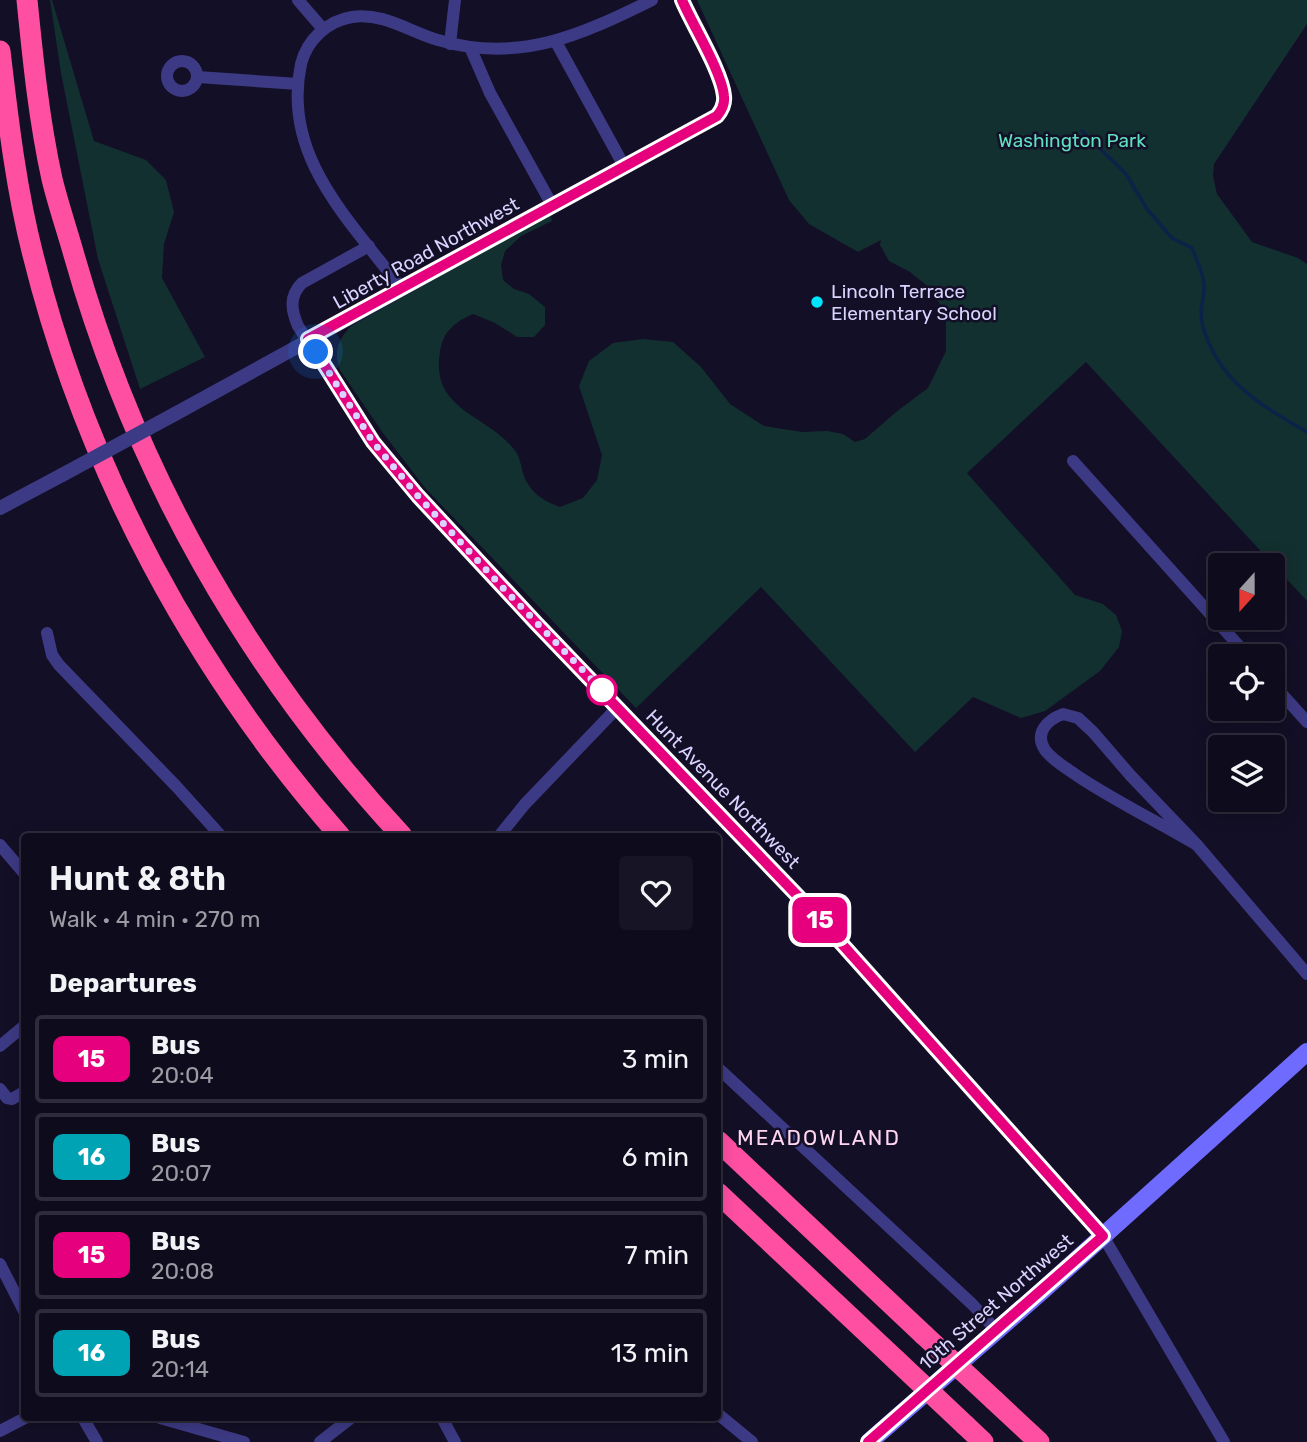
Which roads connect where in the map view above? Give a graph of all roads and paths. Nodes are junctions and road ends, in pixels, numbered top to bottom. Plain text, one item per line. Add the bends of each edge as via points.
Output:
1 (27, 0) edge
2 (298, 0) edge
3 (455, 0) edge
4 (652, 0) edge
5 (682, 0) edge
6 (323, 29) junction
7 (556, 42) junction
8 (450, 44) junction
9 (470, 47) junction
10 (0, 51) edge
11 (198, 77) dead end
12 (298, 84) junction
13 (624, 166) junction
14 (552, 205) junction
15 (369, 246) junction
16 (401, 288) junction
17 (308, 339) junction
18 (1073, 461) dead end
19 (0, 508) edge
20 (47, 633) dead end
21 (1237, 644) edge
22 (1285, 697) edge
23 (618, 707) junction
24 (1307, 722) edge
25 (218, 833) edge
26 (338, 833) edge
27 (399, 833) edge
28 (501, 833) edge
29 (0, 845) edge
30 (1197, 845) junction
31 (21, 870) edge
32 (1307, 974) edge
33 (21, 1028) edge
34 (0, 1046) edge
35 (1307, 1052) edge
36 (721, 1071) edge
37 (0, 1089) edge
38 (21, 1094) edge
39 (721, 1144) edge
40 (721, 1196) edge
41 (1103, 1236) junction
42 (1, 1267) edge
43 (21, 1305) edge
44 (996, 1330) junction
45 (721, 1416) edge
46 (21, 1420) edge
47 (85, 1421) edge
48 (170, 1421) edge
49 (347, 1421) edge
50 (444, 1421) edge
51 (0, 1431) edge
52 (97, 1442) edge
53 (244, 1442) edge
54 (320, 1442) edge
55 (455, 1442) edge
56 (752, 1442) edge
57 (869, 1442) edge
58 (983, 1442) edge
59 (1039, 1442) edge
60 (1224, 1442) edge

1 - 27 highway via 53,180 96,327 135,428 175,515 237,624 317,738
2 - 6 street
3 - 8 street
4 - 7 street
5 - 13 street, Liberty Road Northwest via 720,81 722,110
6 - 8 street via 344,19 374,16
6 - 12 street via 307,49
7 - 9 street via 515,48
7 - 13 street
8 - 9 street
9 - 14 street
10 - 26 highway via 32,253 74,389 107,470 203,652 273,754
11 - 12 street
12 - 15 street via 298,115 307,155 323,185
13 - 14 street, Liberty Road Northwest
14 - 16 street, Liberty Road Northwest
15 - 16 street
15 - 17 street, Hunt Avenue Northwest via 296,289 294,316
16 - 17 street, Liberty Road Northwest
17 - 19 street, Liberty Road Northwest, bridge
17 - 23 street, Hunt Avenue Northwest via 373,442 418,496
18 - 21 street
20 - 25 street via 59,665
22 - 24 street
23 - 28 street
23 - 41 street, Hunt Avenue Northwest via 816,915
29 - 31 street
30 - 30 street via 1078,718 1063,714 1047,722 1040,736 1051,757
30 - 32 street
33 - 34 street
35 - 41 main road, 10th Street Northwest
36 - 44 street
37 - 38 street via 12,1100
39 - 59 highway, bridge
40 - 58 highway, bridge
41 - 44 main road, 10th Street Northwest
41 - 60 street, Hunt Avenue Northwest
42 - 43 street
44 - 57 main road, 10th Street Northwest
45 - 56 street
46 - 51 street
47 - 52 street
48 - 53 street
49 - 54 street
50 - 55 street

